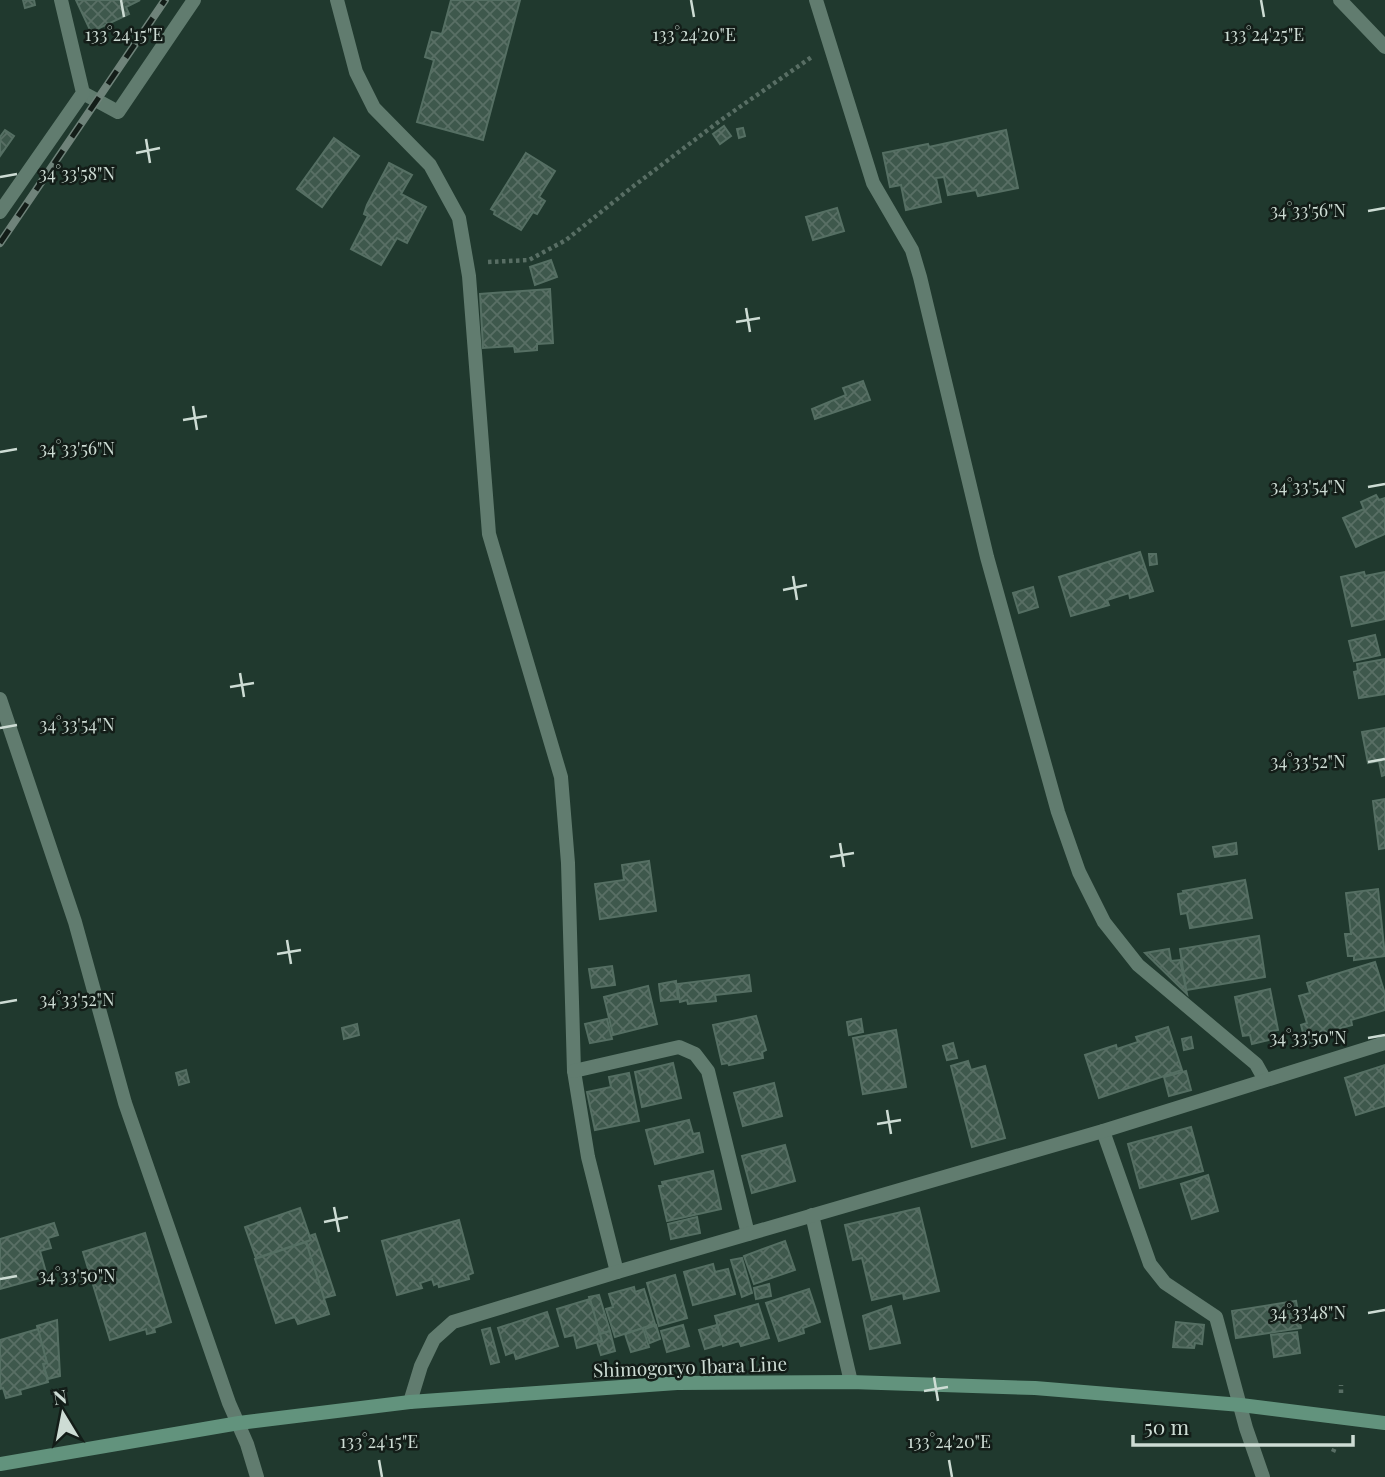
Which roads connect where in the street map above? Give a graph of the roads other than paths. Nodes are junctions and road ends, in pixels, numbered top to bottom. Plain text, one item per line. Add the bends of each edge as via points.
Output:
1 (61, 0) edge
2 (194, 0) edge
3 (337, 0) edge
4 (816, 0) edge
5 (1340, 0) edge
6 (1385, 47) edge
7 (83, 93) junction
8 (0, 212) edge
9 (0, 699) edge
10 (1385, 1043) edge
11 (574, 1071) junction
12 (1265, 1080) junction
13 (1103, 1131) junction
14 (812, 1215) junction
15 (748, 1234) junction
16 (617, 1272) junction
17 (851, 1382) junction
18 (410, 1402) junction
19 (1241, 1405) junction
20 (239, 1423) junction
21 (1385, 1423) edge
22 (0, 1464) edge
23 (257, 1477) edge
24 (1263, 1477) edge

1 - 7 street
2 - 7 street via 118,112
3 - 11 street via 356,72 374,108 430,165 459,218 467,262 489,534 561,777
4 - 12 street via 873,183 912,250 987,557 1079,872 1104,922 1138,965 1256,1064
5 - 6 street
7 - 8 street
9 - 20 street via 75,922 125,1104
10 - 12 street
11 - 15 street via 679,1046 695,1054 708,1071
11 - 16 street via 588,1157
12 - 13 street
13 - 14 street
13 - 19 street via 1150,1264 1165,1283 1216,1317
14 - 15 street
14 - 17 street
15 - 16 street
16 - 18 street via 453,1322 433,1339
17 - 18 main road, Shimogoryo Ibara Line via 677,1383
17 - 19 main road, Shimogoryo Ibara Line via 1035,1388
18 - 20 main road, Shimogoryo Ibara Line
19 - 21 main road, Shimogoryo Ibara Line
19 - 24 street
20 - 22 main road, Shimogoryo Ibara Line
20 - 23 street

